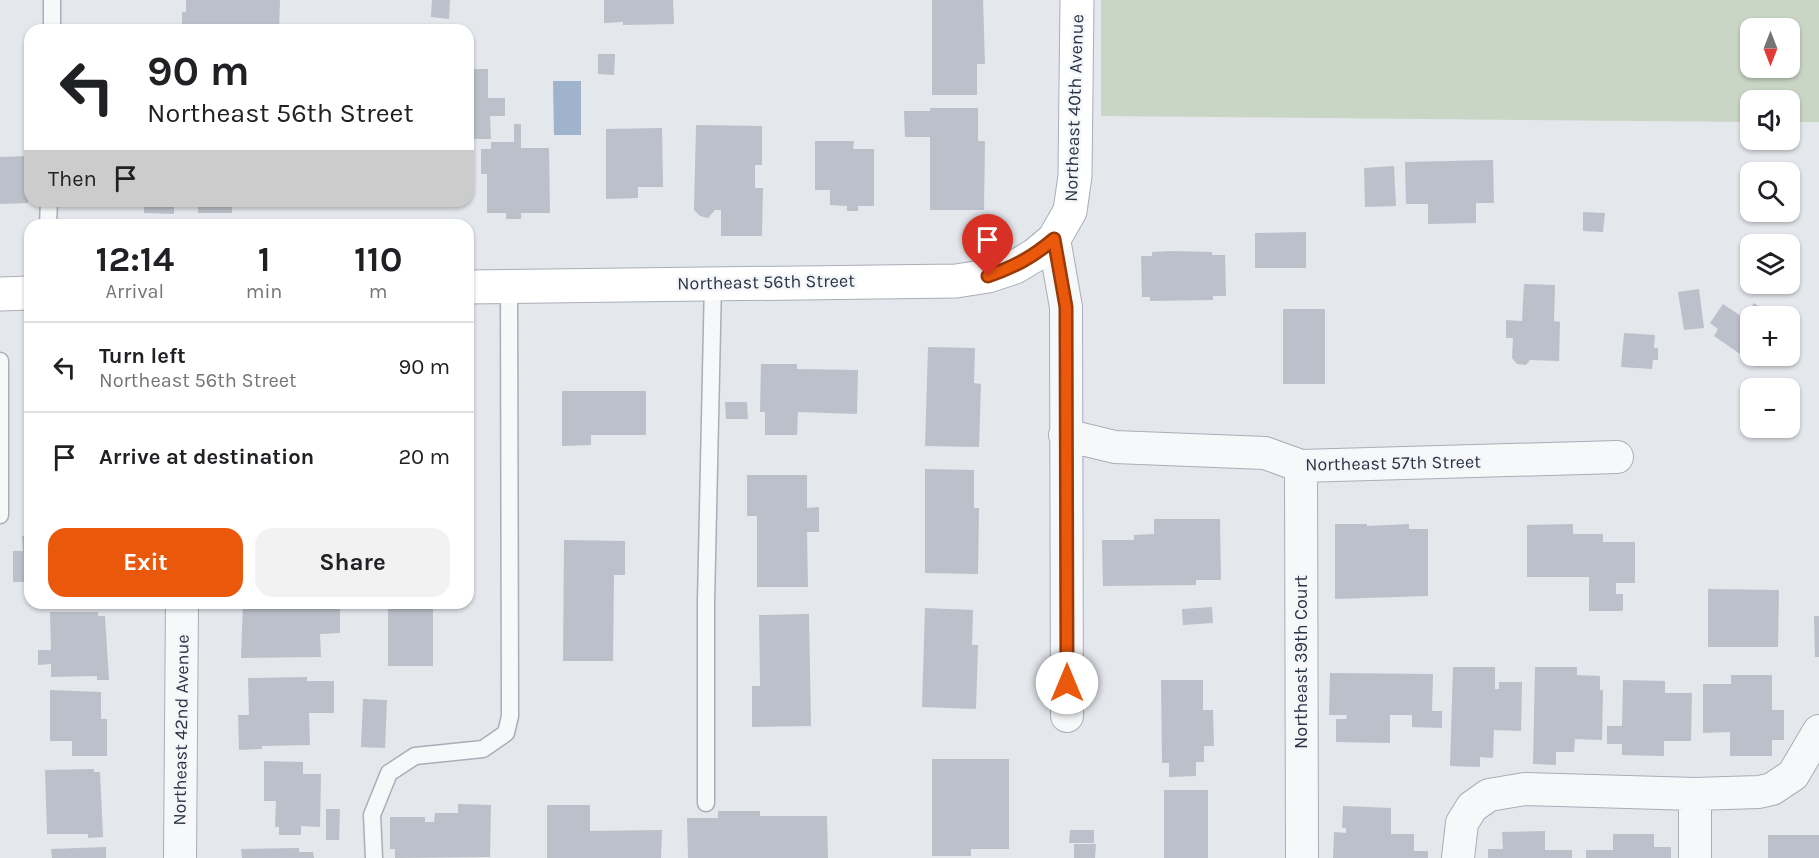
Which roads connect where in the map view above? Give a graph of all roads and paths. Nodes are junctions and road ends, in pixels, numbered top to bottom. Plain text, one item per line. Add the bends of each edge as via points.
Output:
1 (52, 0) edge
2 (1077, 0) edge
3 (52, 24) edge
4 (1054, 239) junction
5 (713, 282) junction
6 (474, 287) edge
7 (509, 287) junction
8 (0, 294) edge
9 (24, 294) edge
10 (0, 361) edge
11 (1065, 435) junction
12 (1617, 457) dead end
13 (1301, 466) junction
14 (0, 515) edge
15 (182, 609) edge
16 (1067, 716) dead end
17 (1819, 731) edge
18 (1695, 794) junction
19 (706, 803) dead end
20 (180, 858) edge
21 (374, 858) edge
22 (1302, 858) edge
23 (1458, 858) edge
24 (1695, 858) edge

1 - 3 lane
2 - 4 street, Northeast 40th Avenue via 1075,176 1070,211
4 - 5 street, Northeast 56th Street via 1015,267 956,281
4 - 11 street via 1066,307
5 - 7 street, Northeast 56th Street
5 - 19 lane
6 - 7 street, Northeast 56th Street
7 - 21 lane via 512,525 510,716 506,733 483,749 415,756 389,773 372,815
8 - 9 street
10 - 14 lane
11 - 13 street, Northeast 57th Street via 1115,447 1265,453
11 - 16 street
12 - 13 street, Northeast 57th Street
13 - 22 street, Northeast 39th Court
15 - 20 street, Northeast 42nd Avenue
17 - 18 street via 1793,775 1772,789 1743,794
18 - 23 street via 1510,789 1480,799 1472,807 1462,823
18 - 24 street

